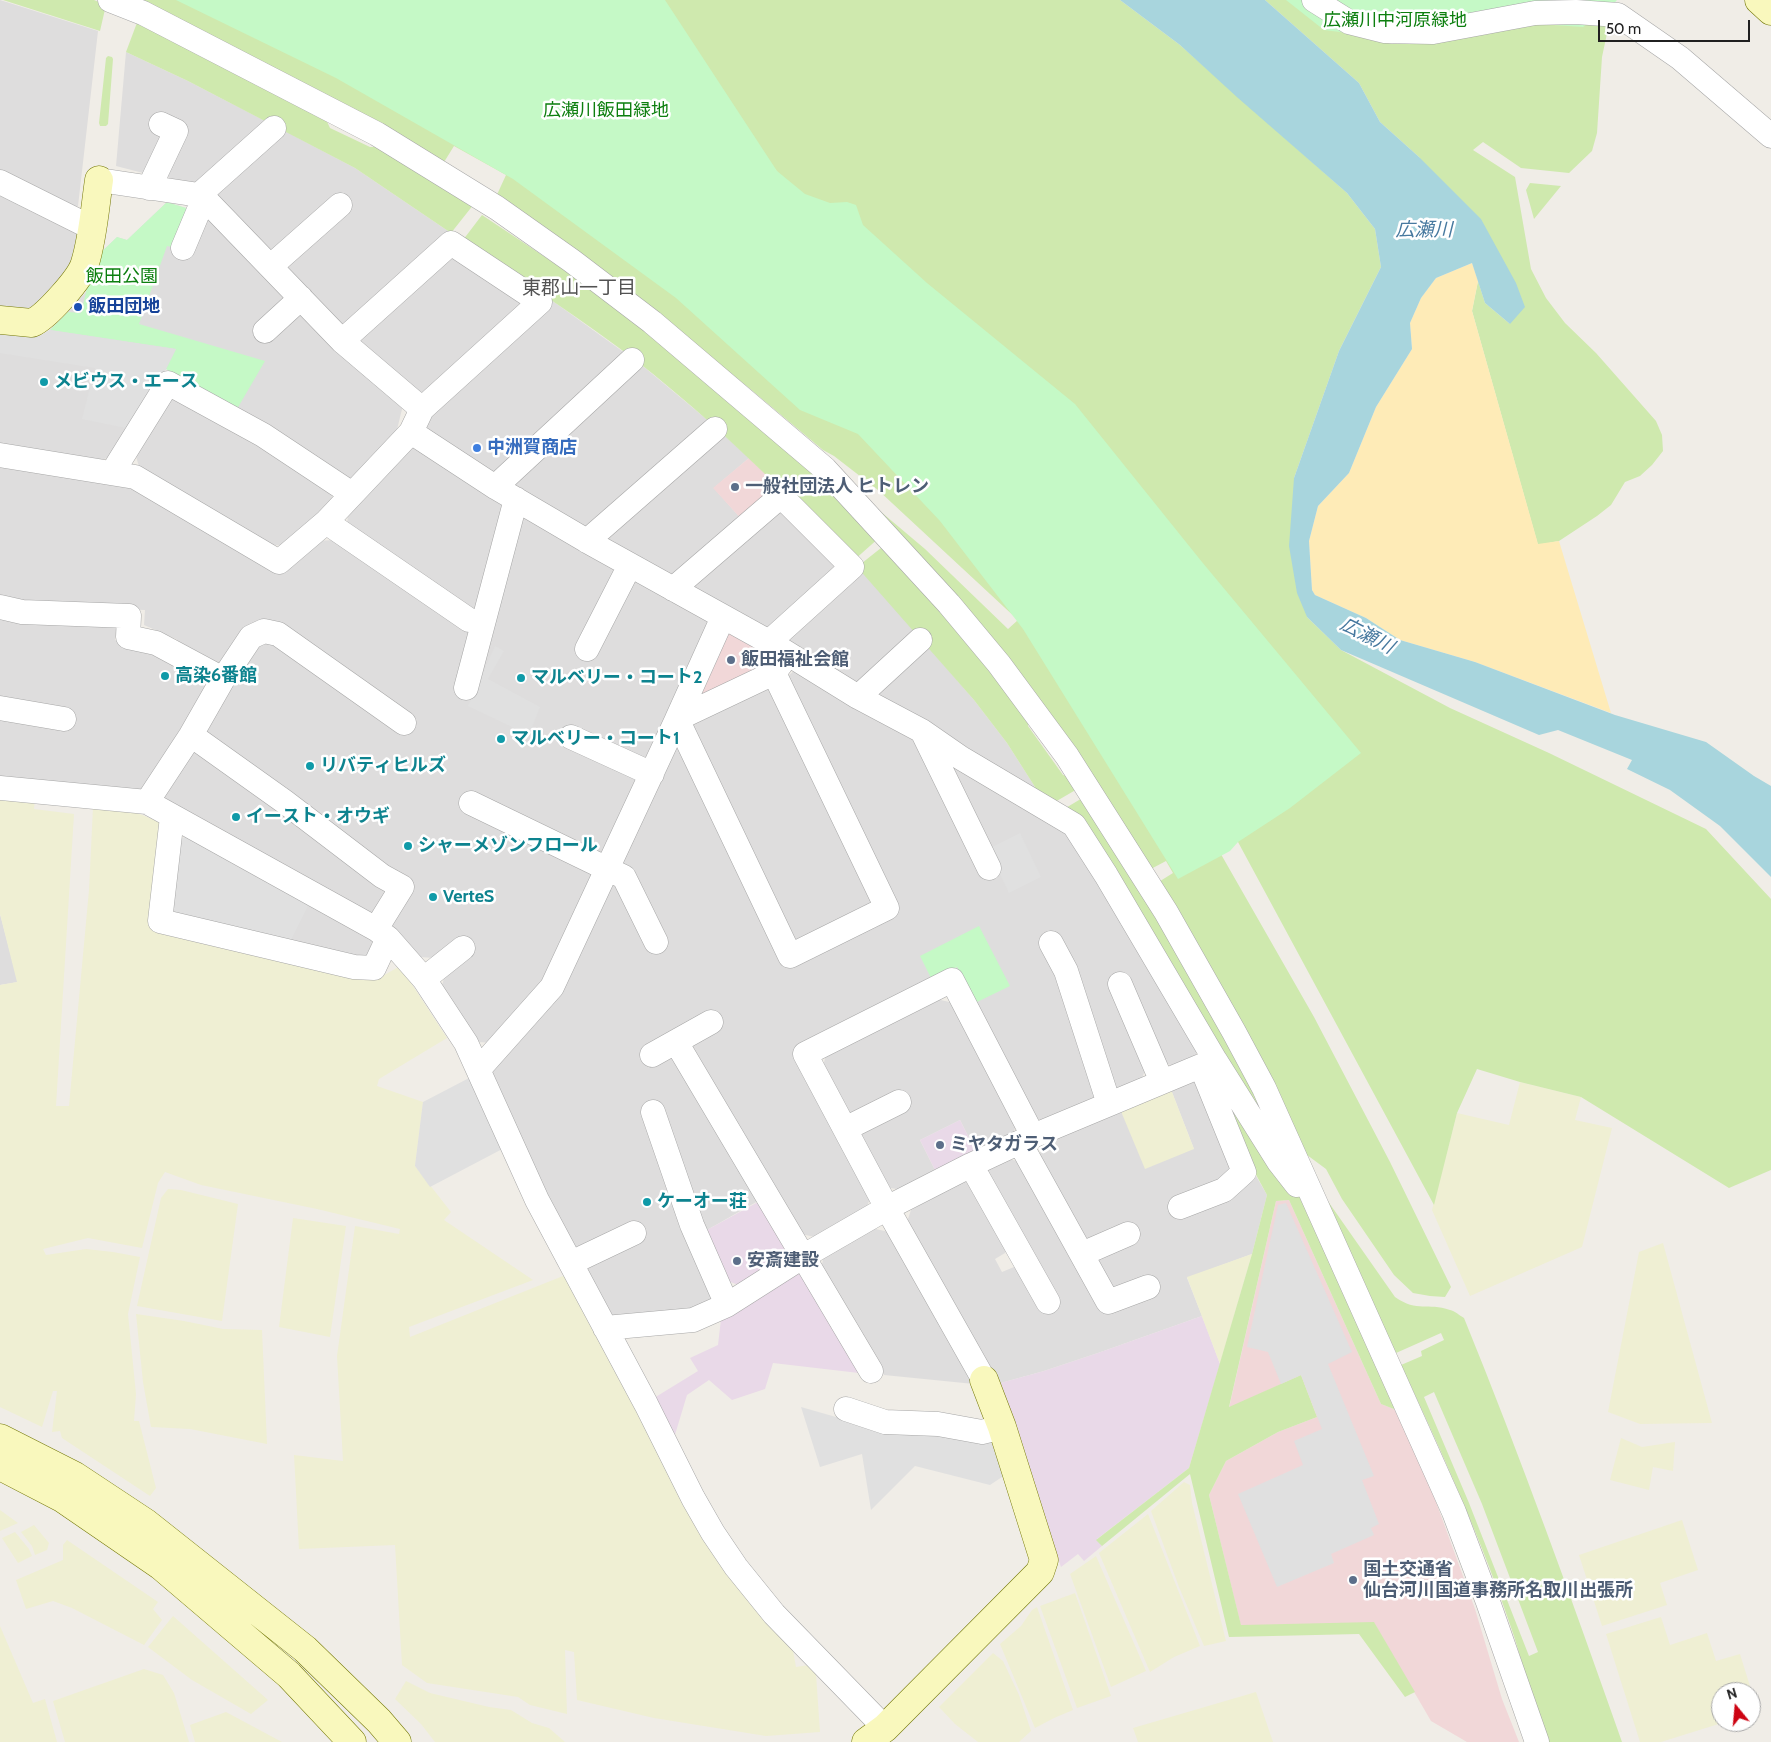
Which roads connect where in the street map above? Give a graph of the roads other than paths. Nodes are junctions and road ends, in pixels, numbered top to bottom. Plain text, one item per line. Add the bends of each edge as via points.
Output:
1 (110, 0) edge
2 (1314, 0) edge
3 (1759, 0) edge
4 (1624, 8) edge
5 (1771, 11) edge
6 (161, 124) dead end
7 (274, 128) dead end
8 (1771, 136) edge
9 (99, 180) joint
10 (0, 182) edge
11 (149, 188) junction
12 (202, 196) junction
13 (340, 205) dead end
14 (92, 228) junction
15 (183, 248) dead end
16 (271, 266) junction
17 (302, 298) junction
18 (0, 320) edge
19 (265, 331) dead end
20 (342, 340) junction
21 (632, 360) dead end
22 (422, 409) junction
23 (715, 429) dead end
24 (411, 432) junction
25 (0, 455) edge
26 (112, 473) junction
27 (495, 487) junction
28 (352, 494) junction
29 (516, 499) junction
30 (326, 522) junction
31 (587, 541) junction
32 (630, 565) junction
33 (673, 589) junction
34 (0, 607) edge
35 (723, 617) junction
36 (469, 620) dead end
37 (920, 640) dead end
38 (779, 648) junction
39 (587, 649) dead end
40 (774, 673) junction
41 (223, 679) junction
42 (466, 688) dead end
43 (858, 697) junction
44 (0, 708) edge
45 (64, 719) dead end
46 (677, 719) junction
47 (404, 723) dead end
48 (922, 731) junction
49 (191, 735) junction
50 (571, 737) dead end
51 (652, 774) junction
52 (0, 788) edge
53 (147, 802) junction
54 (471, 803) dead end
55 (172, 817) junction
56 (990, 868) dead end
57 (608, 869) junction
58 (382, 934) junction
59 (656, 942) dead end
60 (1051, 943) dead end
61 (464, 948) dead end
62 (424, 979) junction
63 (1120, 984) dead end
64 (711, 1022) dead end
65 (676, 1042) junction
66 (652, 1055) dead end
67 (1208, 1063) junction
68 (479, 1070) junction
69 (1162, 1082) junction
70 (899, 1102) dead end
71 (1109, 1104) junction
72 (652, 1112) dead end
73 (845, 1129) junction
74 (1027, 1139) junction
75 (971, 1166) junction
76 (1307, 1184) junction
77 (1180, 1207) dead end
78 (887, 1208) junction
79 (634, 1233) dead end
80 (1128, 1234) dead end
81 (1082, 1254) junction
82 (804, 1256) junction
83 (571, 1263) junction
84 (1148, 1286) dead end
85 (1048, 1302) dead end
86 (727, 1305) junction
87 (605, 1328) junction
88 (871, 1370) dead end
89 (984, 1380) joint
90 (846, 1409) dead end
91 (1002, 1428) junction
92 (0, 1438) edge
93 (0, 1466) edge
94 (875, 1735) edge
95 (352, 1742) edge
96 (397, 1742) edge
97 (1537, 1742) edge

1 - 76 street via 143,13 377,134 497,208 652,322 825,469 949,604 999,664 1066,756 1166,912 1234,1032 1264,1088
2 - 4 street via 1349,22 1385,31 1433,32 1535,13
3 - 5 street
4 - 8 street
6 - 11 street via 176,131
7 - 12 street
9 - 11 street
9 - 14 street
10 - 14 street
11 - 12 street
12 - 15 street
12 - 16 street
13 - 16 street
14 - 18 street via 84,265 57,303 32,323
16 - 17 street
17 - 19 street
17 - 20 street
20 - 22 street
20 - 22 street via 451,242 540,302
21 - 27 street
22 - 24 street
23 - 31 street
24 - 27 street
24 - 28 street
25 - 26 street
26 - 28 street via 168,383 263,435
26 - 30 street via 135,477 279,562
27 - 29 street
28 - 30 street
29 - 31 street
29 - 42 street
30 - 36 street
31 - 32 street
32 - 33 street
32 - 39 street
33 - 35 street
33 - 38 street via 781,496 852,567
34 - 41 street via 22,612 129,616 128,637 156,643
35 - 38 street
35 - 46 street
37 - 43 street
38 - 40 street
38 - 43 street
40 - 46 street
40 - 46 street via 887,908 790,956
41 - 47 street via 251,636 271,631
41 - 49 street
43 - 48 street
44 - 45 street
46 - 51 street
48 - 56 street
48 - 67 street via 1074,825 1111,883
49 - 53 street
49 - 58 street via 402,888
50 - 51 street
51 - 57 street
52 - 53 street
53 - 55 street
54 - 57 street
55 - 58 street
55 - 58 street via 160,921 374,968
57 - 59 street via 624,877
57 - 68 street via 552,987
58 - 62 street
60 - 71 street via 1066,971
61 - 62 street
62 - 68 street via 449,1014
63 - 69 street
64 - 65 street
65 - 66 street
65 - 82 street
67 - 69 street
67 - 76 street via 1296,1185
67 - 77 street via 1244,1172 1224,1190
68 - 83 street via 537,1200
69 - 71 street
70 - 73 street
71 - 74 street
72 - 86 street via 692,1224
73 - 74 street via 805,1054 952,980
73 - 78 street
74 - 75 street
74 - 81 street
75 - 78 street
75 - 85 street
76 - 97 street via 1454,1512
78 - 82 street
78 - 89 street
79 - 83 street
80 - 81 street
81 - 84 street via 1108,1302
82 - 86 street
82 - 88 street
83 - 87 street
86 - 87 street via 693,1320
87 - 94 street via 713,1533 736,1567
89 - 91 street
90 - 91 street via 886,1422 938,1424 982,1432
91 - 94 street via 1044,1560 1040,1572
92 - 96 street via 75,1476 146,1523 305,1649
93 - 95 street via 62,1498 161,1566 289,1675

